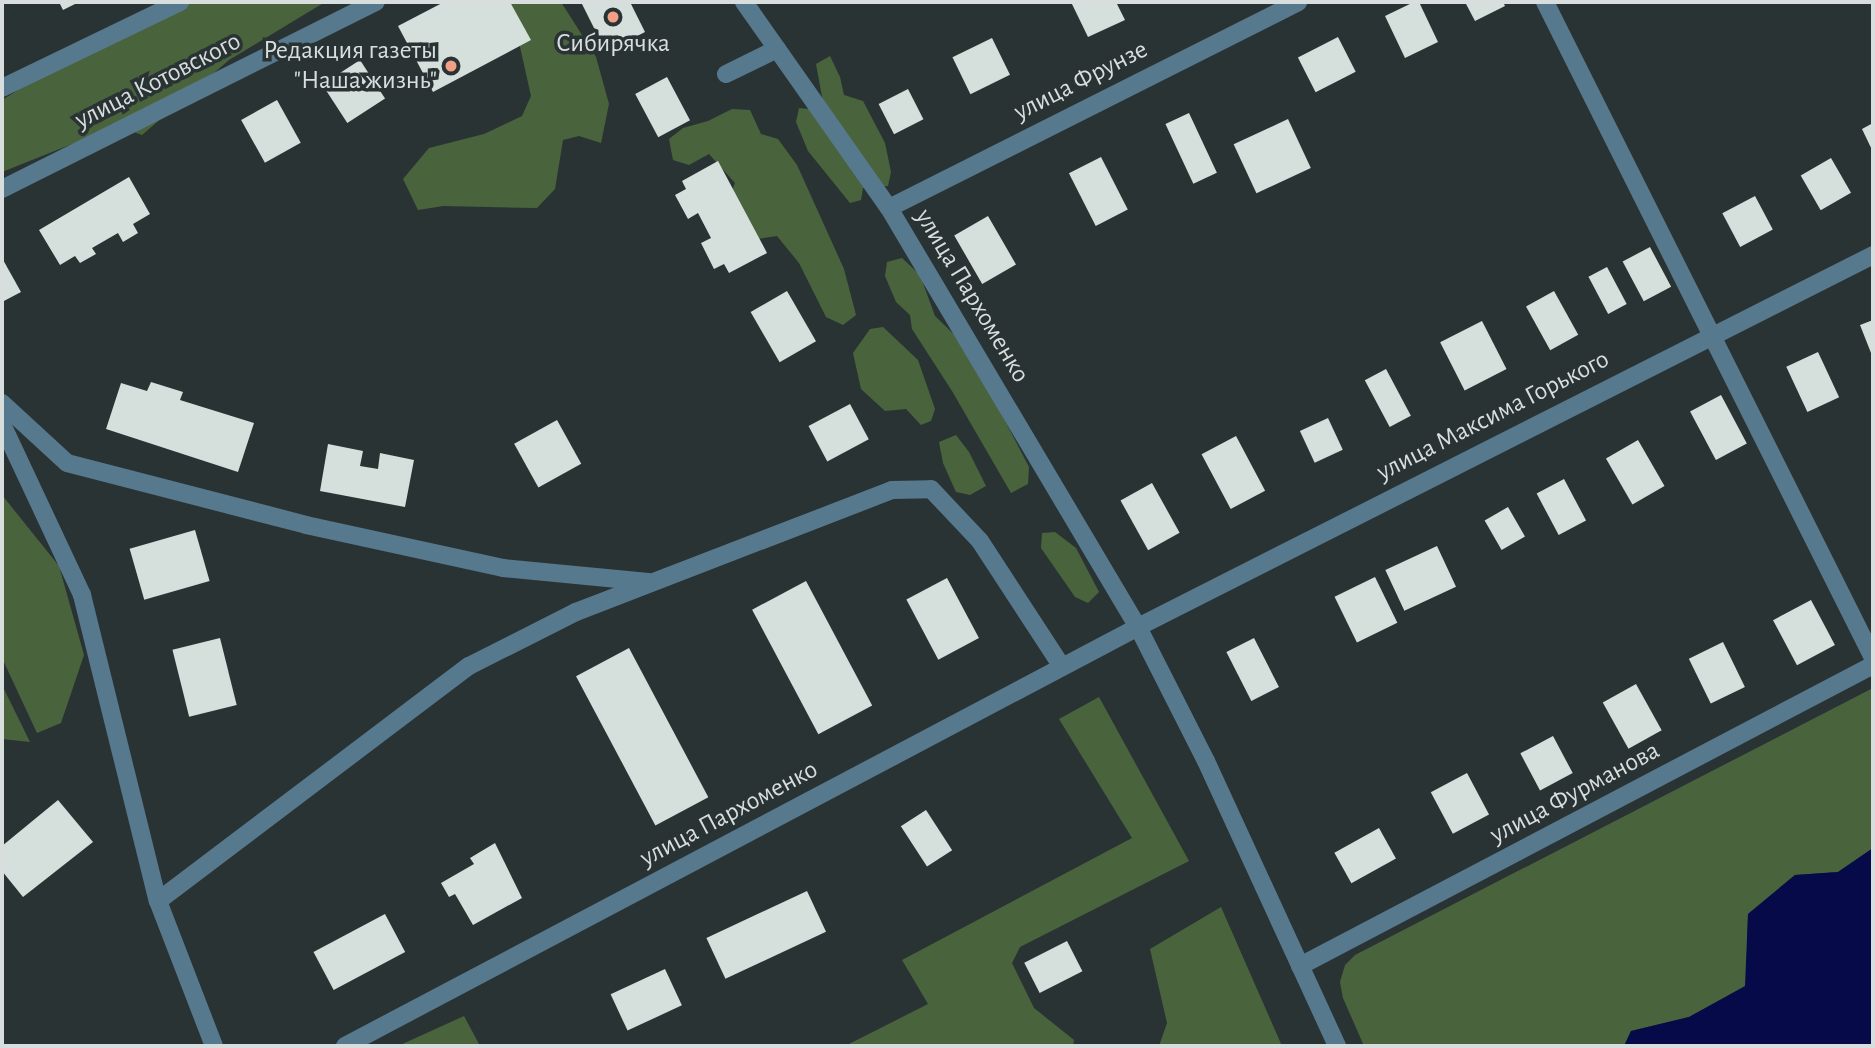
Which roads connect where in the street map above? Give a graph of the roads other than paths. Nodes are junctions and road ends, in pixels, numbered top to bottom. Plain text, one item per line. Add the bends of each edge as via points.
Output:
1 (180, 2) edge
2 (376, 2) edge
3 (744, 2) edge
4 (1297, 2) edge
5 (1545, 2) edge
6 (777, 49) junction
7 (726, 74) dead end
8 (2, 88) edge
9 (2, 189) edge
10 (889, 208) junction
11 (1873, 255) edge
12 (1713, 334) junction
13 (2, 403) edge
14 (2, 424) edge
15 (652, 582) junction
16 (1138, 627) junction
17 (1873, 658) edge
18 (1873, 666) edge
19 (1062, 667) junction
20 (158, 901) junction
21 (1300, 966) junction
22 (214, 1046) edge
23 (345, 1046) edge
24 (1337, 1046) edge

1 - 8 street
2 - 9 street, улица Котовского
3 - 6 street, улица Пархоменко
4 - 10 street, улица Фрунзе
5 - 12 street
6 - 7 street
6 - 10 street, улица Пархоменко
10 - 16 street, улица Пархоменко
11 - 12 street, улица Максима Горького
12 - 16 street, улица Максима Горького
12 - 17 street
13 - 15 street via 66,463 306,525 503,568
14 - 20 street via 82,595
15 - 19 street via 892,490 931,489 980,541
15 - 20 street via 576,612 469,666
16 - 19 street, улица Пархоменко
16 - 21 street, улица Пархоменко via 1206,761
18 - 21 street, улица Фурманова
19 - 23 street, улица Пархоменко
20 - 22 street
21 - 24 street, улица Пархоменко

